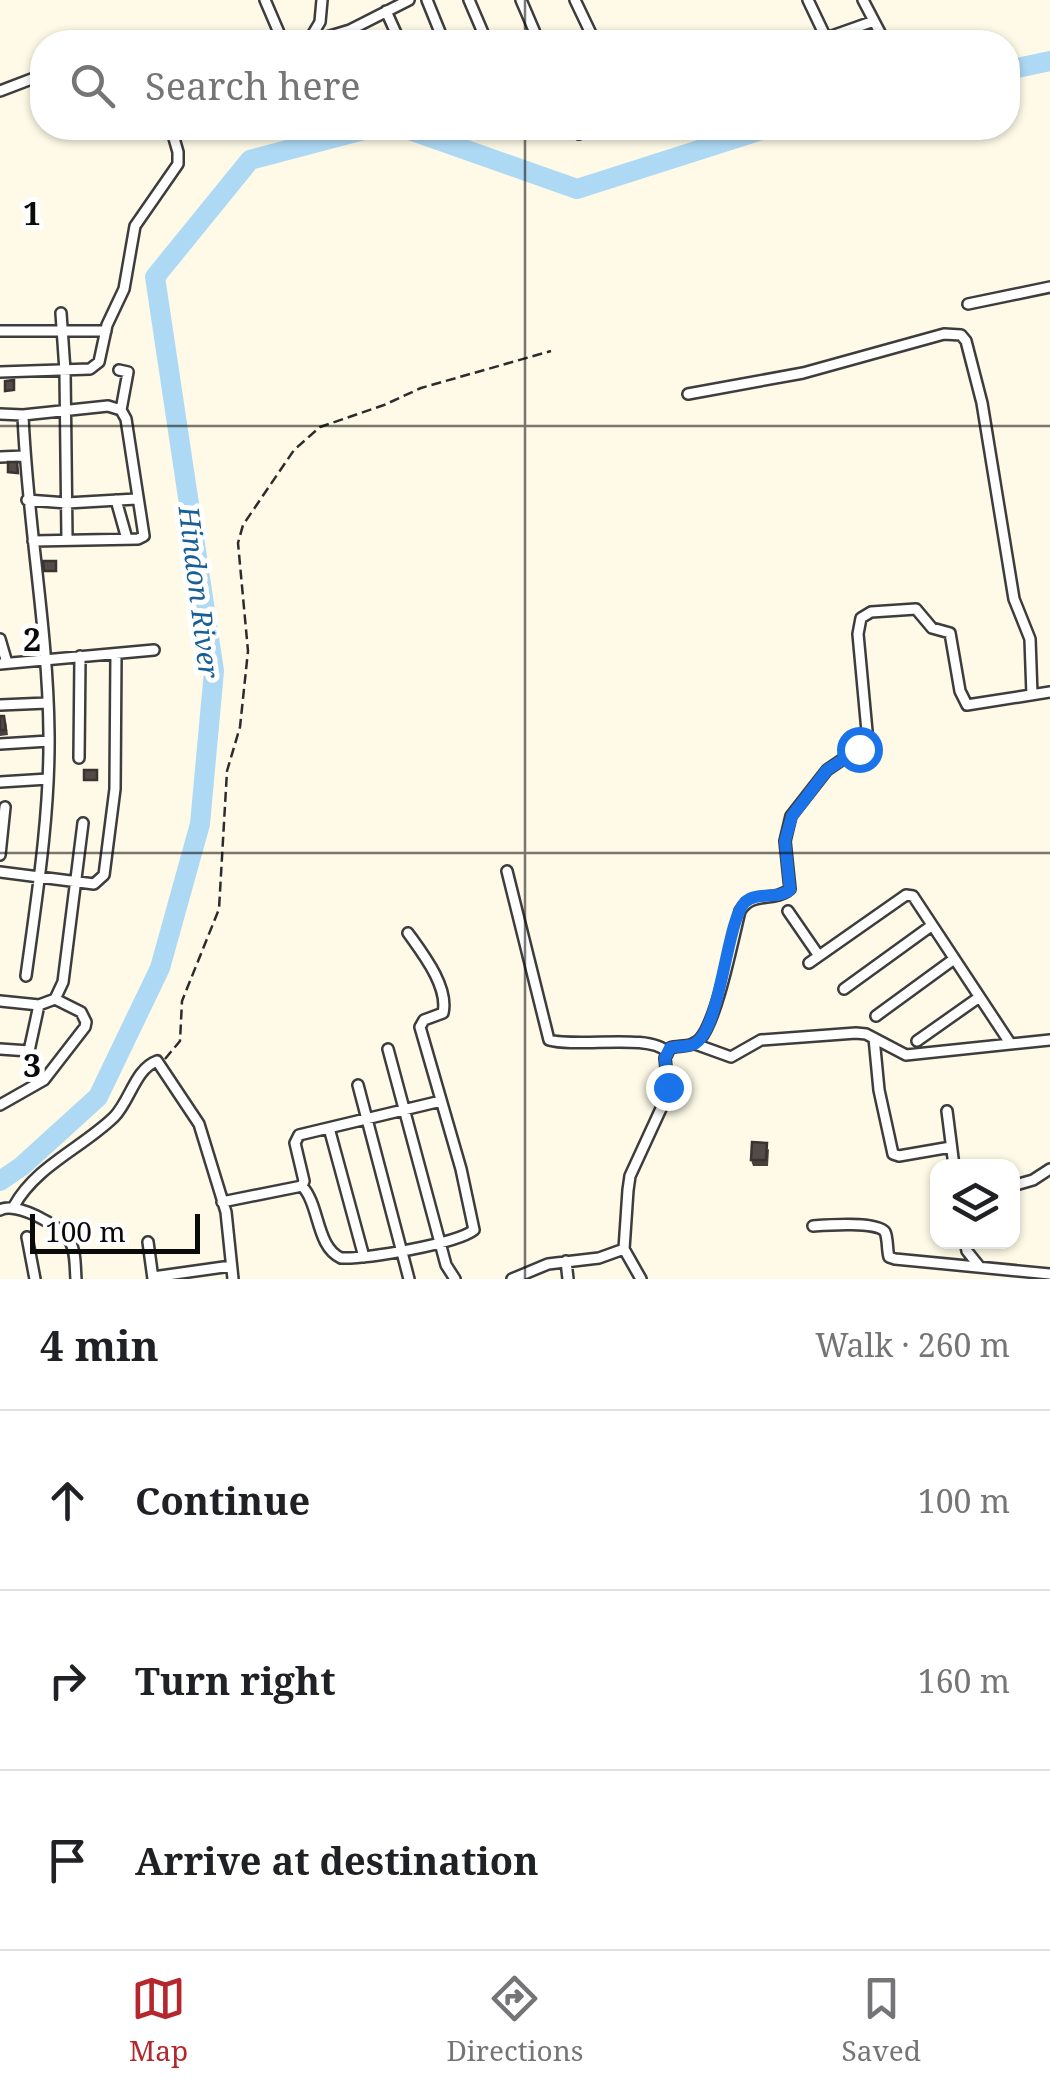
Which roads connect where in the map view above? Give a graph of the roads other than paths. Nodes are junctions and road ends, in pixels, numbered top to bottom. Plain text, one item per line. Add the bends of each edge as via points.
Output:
1 (265, 0) edge
2 (322, 0) edge
3 (374, 0) edge
4 (409, 0) edge
5 (426, 0) edge
6 (469, 0) edge
7 (521, 0) edge
8 (576, 0) edge
9 (863, 0) edge
10 (810, 1) edge
11 (383, 12) junction
12 (874, 21) junction
13 (278, 30) edge
14 (316, 30) edge
15 (350, 30) edge
16 (393, 30) edge
17 (439, 30) edge
18 (482, 30) edge
19 (534, 30) edge
20 (589, 30) edge
21 (823, 30) edge
22 (852, 30) edge
23 (879, 30) edge
24 (30, 80) edge
25 (0, 91) edge
26 (174, 140) edge
27 (1050, 287) edge
28 (968, 304) dead end
29 (61, 314) dead end
30 (63, 329) junction
31 (0, 331) edge
32 (106, 331) junction
33 (118, 370) dead end
34 (65, 371) junction
35 (0, 372) edge
36 (688, 394) dead end
37 (63, 409) junction
38 (121, 410) junction
39 (0, 414) edge
40 (23, 415) junction
41 (25, 456) junction
42 (0, 457) edge
43 (136, 499) junction
44 (27, 500) junction
45 (116, 500) junction
46 (67, 502) junction
47 (127, 539) junction
48 (67, 540) junction
49 (33, 541) junction
50 (0, 639) edge
51 (154, 650) dead end
52 (116, 654) junction
53 (80, 656) junction
54 (43, 658) junction
55 (3, 664) edge
56 (1050, 692) edge
57 (1032, 695) junction
58 (47, 703) junction
59 (0, 705) edge
60 (49, 741) junction
61 (0, 744) edge
62 (78, 758) dead end
63 (48, 779) junction
64 (0, 782) edge
65 (5, 807) dead end
66 (82, 823) dead end
67 (0, 855) edge
68 (507, 871) dead end
69 (0, 872) edge
70 (39, 877) junction
71 (77, 883) junction
72 (788, 912) dead end
73 (931, 926) junction
74 (408, 933) dead end
75 (954, 960) junction
76 (26, 976) dead end
77 (844, 989) dead end
78 (978, 998) junction
79 (56, 999) junction
80 (0, 1001) edge
81 (39, 1005) junction
82 (876, 1016) dead end
83 (874, 1038) junction
84 (1050, 1040) edge
85 (917, 1041) dead end
86 (1010, 1043) junction
87 (694, 1044) junction
88 (0, 1048) edge
89 (388, 1049) dead end
90 (667, 1052) junction
91 (358, 1086) dead end
92 (441, 1101) junction
93 (0, 1105) edge
94 (404, 1110) junction
95 (947, 1111) dead end
96 (367, 1119) junction
97 (329, 1128) junction
98 (950, 1146) junction
99 (953, 1159) edge
100 (1050, 1169) edge
101 (1020, 1184) edge
102 (302, 1186) junction
103 (222, 1202) junction
104 (14, 1206) junction
105 (0, 1210) edge
106 (813, 1226) dead end
107 (27, 1236) dead end
108 (148, 1242) dead end
109 (441, 1242) junction
110 (624, 1249) junction
111 (967, 1249) edge
112 (401, 1250) junction
113 (364, 1257) junction
114 (566, 1261) junction
115 (231, 1266) junction
116 (978, 1266) junction
117 (1050, 1274) edge
118 (192, 1275) edge
119 (532, 1275) edge
120 (153, 1278) edge
121 (35, 1279) edge
122 (76, 1279) edge
123 (232, 1279) edge
124 (409, 1279) edge
125 (455, 1279) edge
126 (512, 1279) edge
127 (568, 1279) edge
128 (641, 1279) edge

1 - 13 street
2 - 14 street
3 - 11 street
4 - 11 street
5 - 17 street
6 - 18 street
7 - 19 street
8 - 20 street
9 - 12 street
10 - 21 street
11 - 15 street
11 - 16 street
12 - 22 street
12 - 23 street
24 - 25 street
26 - 32 street via 178,164 135,226 124,289
27 - 28 street
29 - 30 street
30 - 31 street
30 - 32 street
30 - 34 street
32 - 34 street via 95,366
33 - 38 street via 128,372
34 - 35 street
34 - 37 street
36 - 57 street via 961,335 982,403 1014,599 1030,639
37 - 38 street
37 - 40 street
37 - 46 street
38 - 43 street
39 - 40 street
40 - 41 street
41 - 42 street
41 - 44 street
43 - 45 street
43 - 47 street via 144,536
44 - 46 street
44 - 49 street
45 - 46 street
45 - 47 street
46 - 48 street
47 - 48 street
48 - 49 street
49 - 54 street
50 - 55 street
51 - 52 street
52 - 53 street
52 - 71 street via 115,789 104,875 94,884
53 - 54 street
53 - 62 street
54 - 55 street
54 - 58 street
56 - 57 street
57 - 87 street via 967,705 948,632 932,628 916,609 862,618 868,742 827,770 792,816 785,841 790,890 754,898 740,911 721,986
58 - 59 street
58 - 60 street
60 - 61 street
60 - 63 street
63 - 64 street
63 - 70 street
65 - 67 street
66 - 71 street
68 - 90 street via 549,1040 655,1044
69 - 70 street
70 - 71 street
70 - 76 street
71 - 79 street
72 - 73 street via 814,960 906,895 914,896
73 - 75 street
73 - 77 street
74 - 92 street via 430,964 445,1005 420,1027
75 - 78 street
75 - 82 street
78 - 85 street
78 - 86 street
79 - 81 street
79 - 93 street via 81,1012 85,1027 44,1080
80 - 81 street
81 - 88 street via 29,1051
83 - 86 street via 906,1055
83 - 87 street via 856,1033 761,1040 731,1057
83 - 98 street via 894,1154
84 - 86 street
87 - 90 street
89 - 94 street
90 - 110 street via 665,1100 630,1176
91 - 96 street
92 - 94 street
92 - 109 street via 474,1230
94 - 96 street
94 - 109 street
95 - 98 street
96 - 97 street
96 - 112 street
97 - 102 street via 296,1138
97 - 113 street
98 - 99 street
100 - 101 street
102 - 103 street
102 - 113 street via 328,1248 335,1256
103 - 104 street via 199,1124 160,1063 153,1062 118,1113 28,1184
103 - 115 street
104 - 105 street
104 - 122 street via 69,1239
106 - 116 street via 879,1228 892,1258
107 - 121 street
108 - 120 street
109 - 112 street
109 - 125 street
110 - 114 street
110 - 128 street
111 - 116 street
112 - 113 street
112 - 124 street
114 - 119 street
114 - 127 street
115 - 118 street
115 - 123 street
116 - 117 street
118 - 120 street
119 - 126 street

